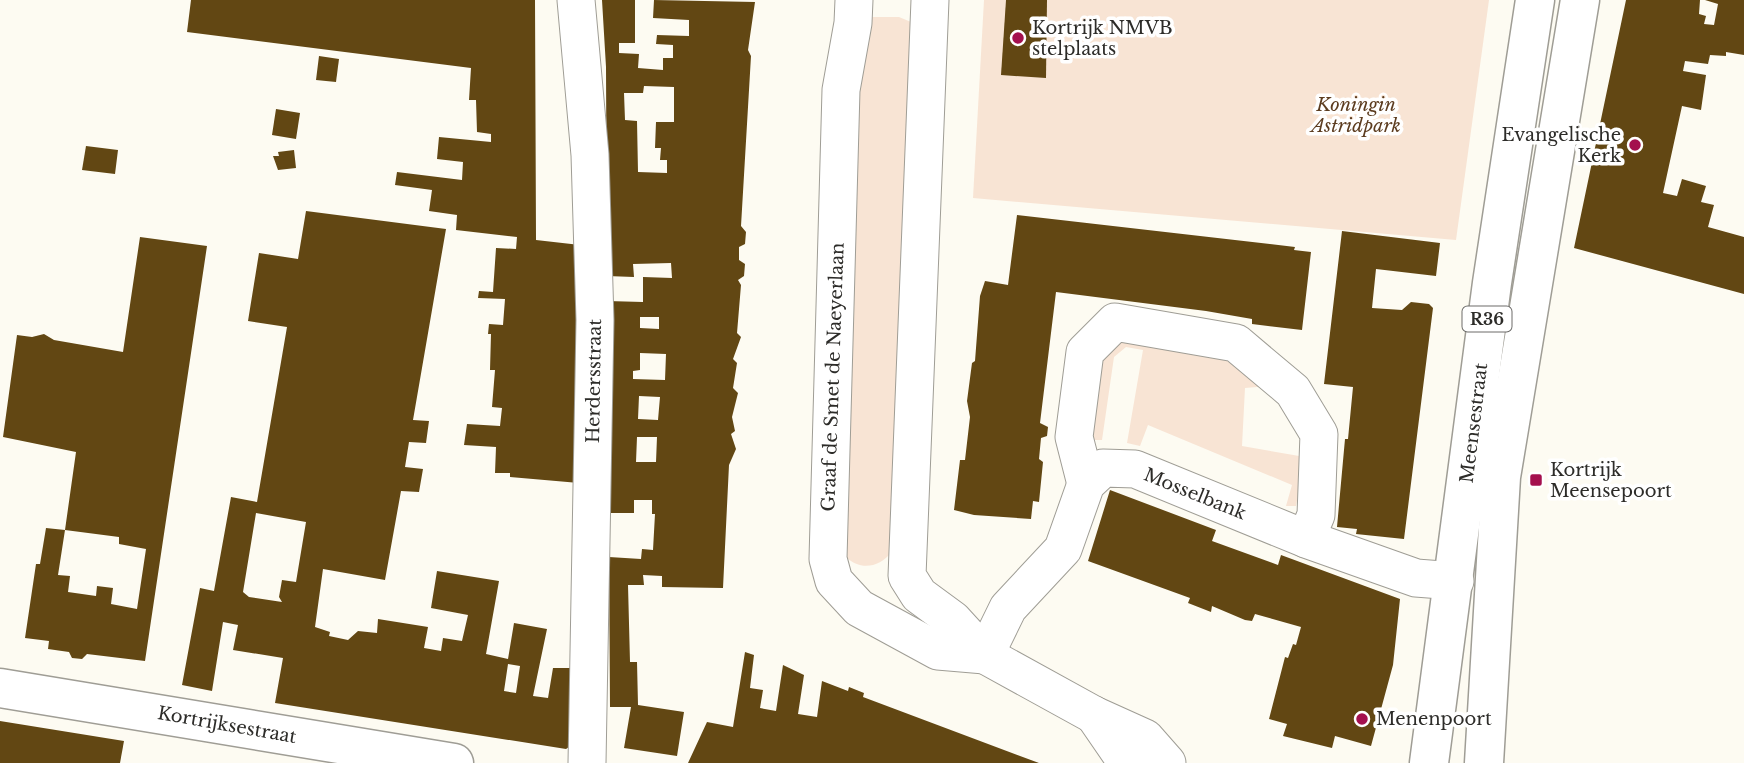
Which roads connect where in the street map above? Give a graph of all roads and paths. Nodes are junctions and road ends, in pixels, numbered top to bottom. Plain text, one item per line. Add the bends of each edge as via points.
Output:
1 (576, 0) edge
2 (854, 0) edge
3 (929, 0) edge
4 (1535, 0) edge
5 (1580, 0) edge
6 (1086, 484) junction
7 (1306, 539) junction
8 (1455, 581) junction
9 (985, 655) junction
10 (0, 688) edge
11 (1094, 715) junction
12 (454, 763) edge
13 (587, 763) edge
14 (1127, 763) edge
15 (1167, 763) edge
16 (1429, 763) edge
17 (1484, 763) edge

1 - 13 street, Herdersstraat via 590,155 595,320
2 - 9 street, Graaf de Smet de Naeyerlaan via 841,90 828,559 834,581 859,608 938,651
3 - 9 street, Graaf de Smet de Naeyerlaan via 906,576 919,595 953,620
4 - 8 main road, Meensestraat / R36 via 1492,283
5 - 17 main road, Meensestraat / R36 via 1501,477
6 - 7 street, Mosselbank via 1104,468 1135,469
6 - 7 street via 1074,437 1085,352 1115,322 1236,343 1293,391 1320,434 1316,515
6 - 9 street via 1063,550 1008,608
7 - 8 street, Mosselbank via 1416,578
8 - 16 main road, Meensestraat / R36
9 - 11 street, Graaf de Smet de Naeyerlaan
10 - 12 main road, Kortrijksestraat
11 - 14 street, Graaf de Smet de Naeyerlaan
11 - 15 street, Graaf de Smet de Naeyerlaan via 1144,738

